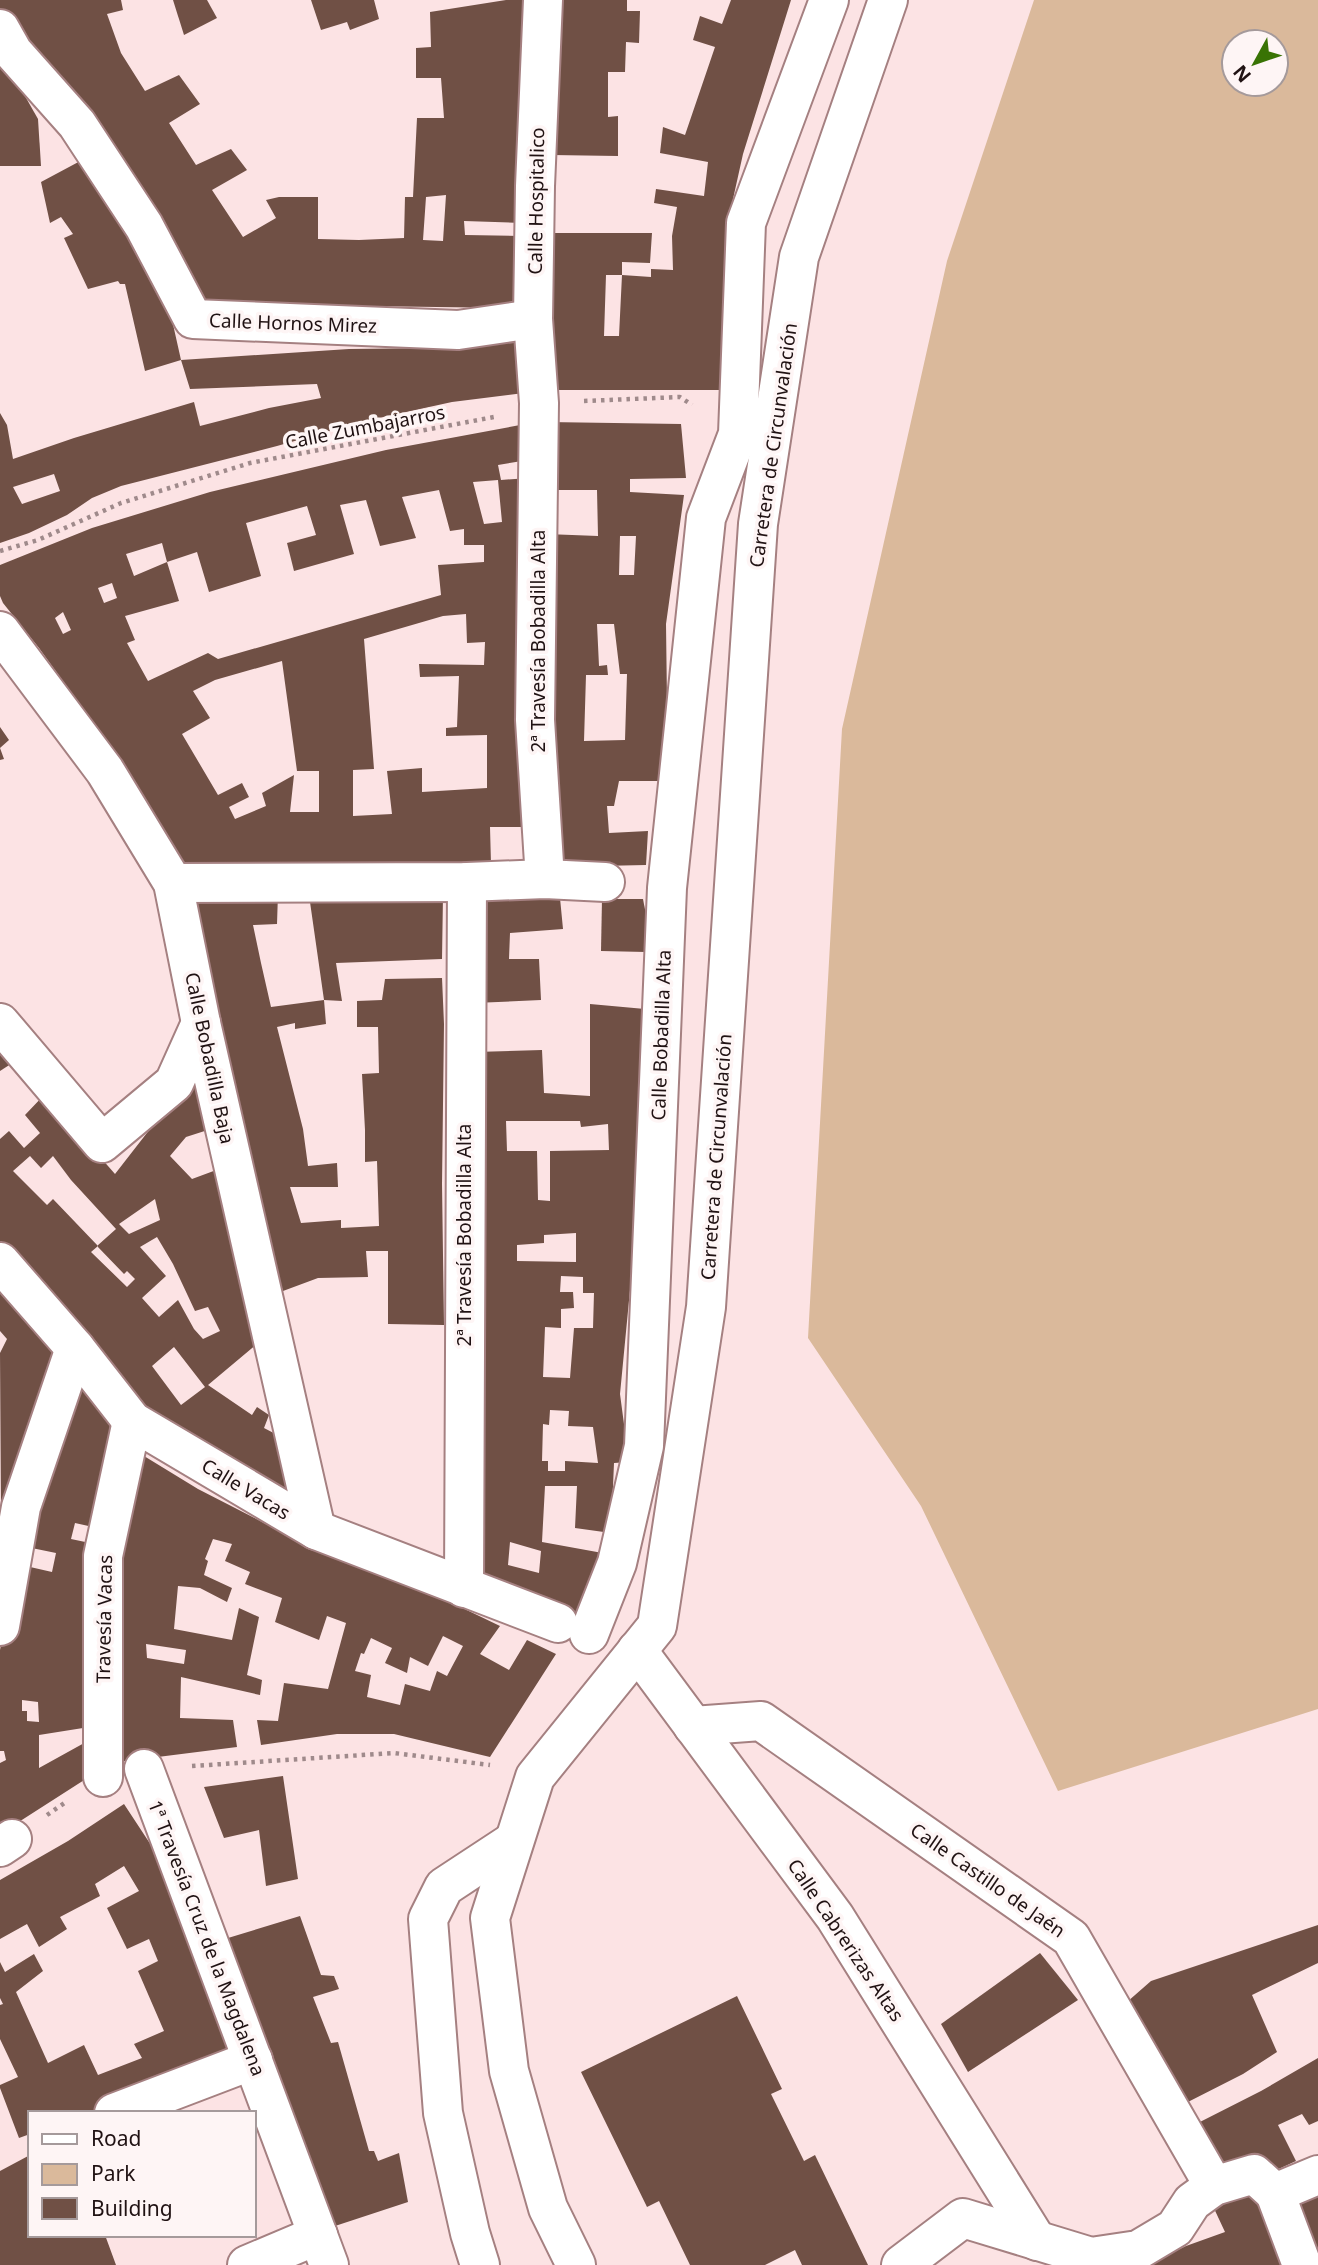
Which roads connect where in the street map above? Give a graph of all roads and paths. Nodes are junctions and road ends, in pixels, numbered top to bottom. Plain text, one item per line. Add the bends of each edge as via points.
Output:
1 (543, 0) edge
2 (829, 0) edge
3 (888, 0) edge
4 (0, 29) edge
5 (533, 319) junction
6 (539, 403) junction
7 (738, 434) junction
8 (0, 551) edge
9 (0, 631) edge
10 (545, 879) junction
11 (467, 882) junction
12 (605, 882) dead end
13 (173, 883) junction
14 (0, 1023) edge
15 (201, 1023) junction
16 (0, 1262) edge
17 (75, 1348) junction
18 (132, 1421) junction
19 (316, 1530) junction
20 (464, 1588) junction
21 (0, 1626) edge
22 (574, 1629) joint
23 (637, 1650) junction
24 (693, 1726) junction
25 (394, 1753) dead end
26 (144, 1769) dead end
27 (103, 1777) dead end
28 (535, 1777) junction
29 (514, 1841) junction
30 (253, 2060) junction
31 (119, 2111) edge
32 (1318, 2175) edge
33 (1214, 2186) junction
34 (1275, 2193) junction
35 (1037, 2241) junction
36 (323, 2250) edge
37 (247, 2265) edge
38 (480, 2265) edge
39 (576, 2265) edge
40 (901, 2265) edge
41 (1301, 2265) edge

1 - 5 street, Calle Hospitalico
2 - 7 street, Calle Bobadilla Alta via 746,223
3 - 23 street, Carretera de Circunvalación via 799,257 760,510 706,1307 657,1626
4 - 5 street, Calle Hornos Mirez via 13,52 77,124 144,226 193,319 458,330
5 - 6 street, Calle Hospitalico
6 - 7 path, Calle Zumbajarros via 680,397
6 - 8 path, Calle Zumbajarros via 491,418 250,463 121,503 38,540
6 - 10 street, 2ª Travesía Bobadilla Alta via 535,720
7 - 22 street, Calle Bobadilla Alta via 706,518 667,888 644,1446 617,1563
9 - 13 street, Calle Bobadilla Baja via 105,771
10 - 11 street
10 - 12 street
11 - 13 street
11 - 20 street, 2ª Travesía Bobadilla Alta
13 - 15 street, Calle Bobadilla Baja
14 - 15 street via 102,1143 174,1083
15 - 19 street, Calle Bobadilla Baja
16 - 17 street, Calle Vacas
17 - 18 street, Calle Vacas
17 - 21 street via 21,1507
18 - 19 street, Calle Vacas
18 - 27 street, Travesía Vacas via 103,1556
19 - 20 street, Calle Vacas
20 - 22 street, Calle Vacas
23 - 24 street, Calle Cabrerizas Altas
23 - 28 street, Carretera de Circunvalación
24 - 33 street, Calle Castillo de Jaén via 761,1721 1071,1938
24 - 35 street, Calle Cabrerizas Altas via 835,1917
25 - 28 path via 508,1767
26 - 30 street, 1ª Travesía Cruz de la Magdalena
28 - 29 street, Carretera de Circunvalación
29 - 38 street via 444,1887 428,1919 443,2113
29 - 39 street, Carretera de Circunvalación via 489,1918 509,2071 548,2208
30 - 31 street
30 - 36 street, 1ª Travesía Cruz de la Magdalena
32 - 34 street
33 - 34 street via 1254,2174
33 - 35 street via 1192,2202 1175,2228 1138,2250 1091,2257
34 - 41 street
35 - 40 street via 963,2218
36 - 37 street

